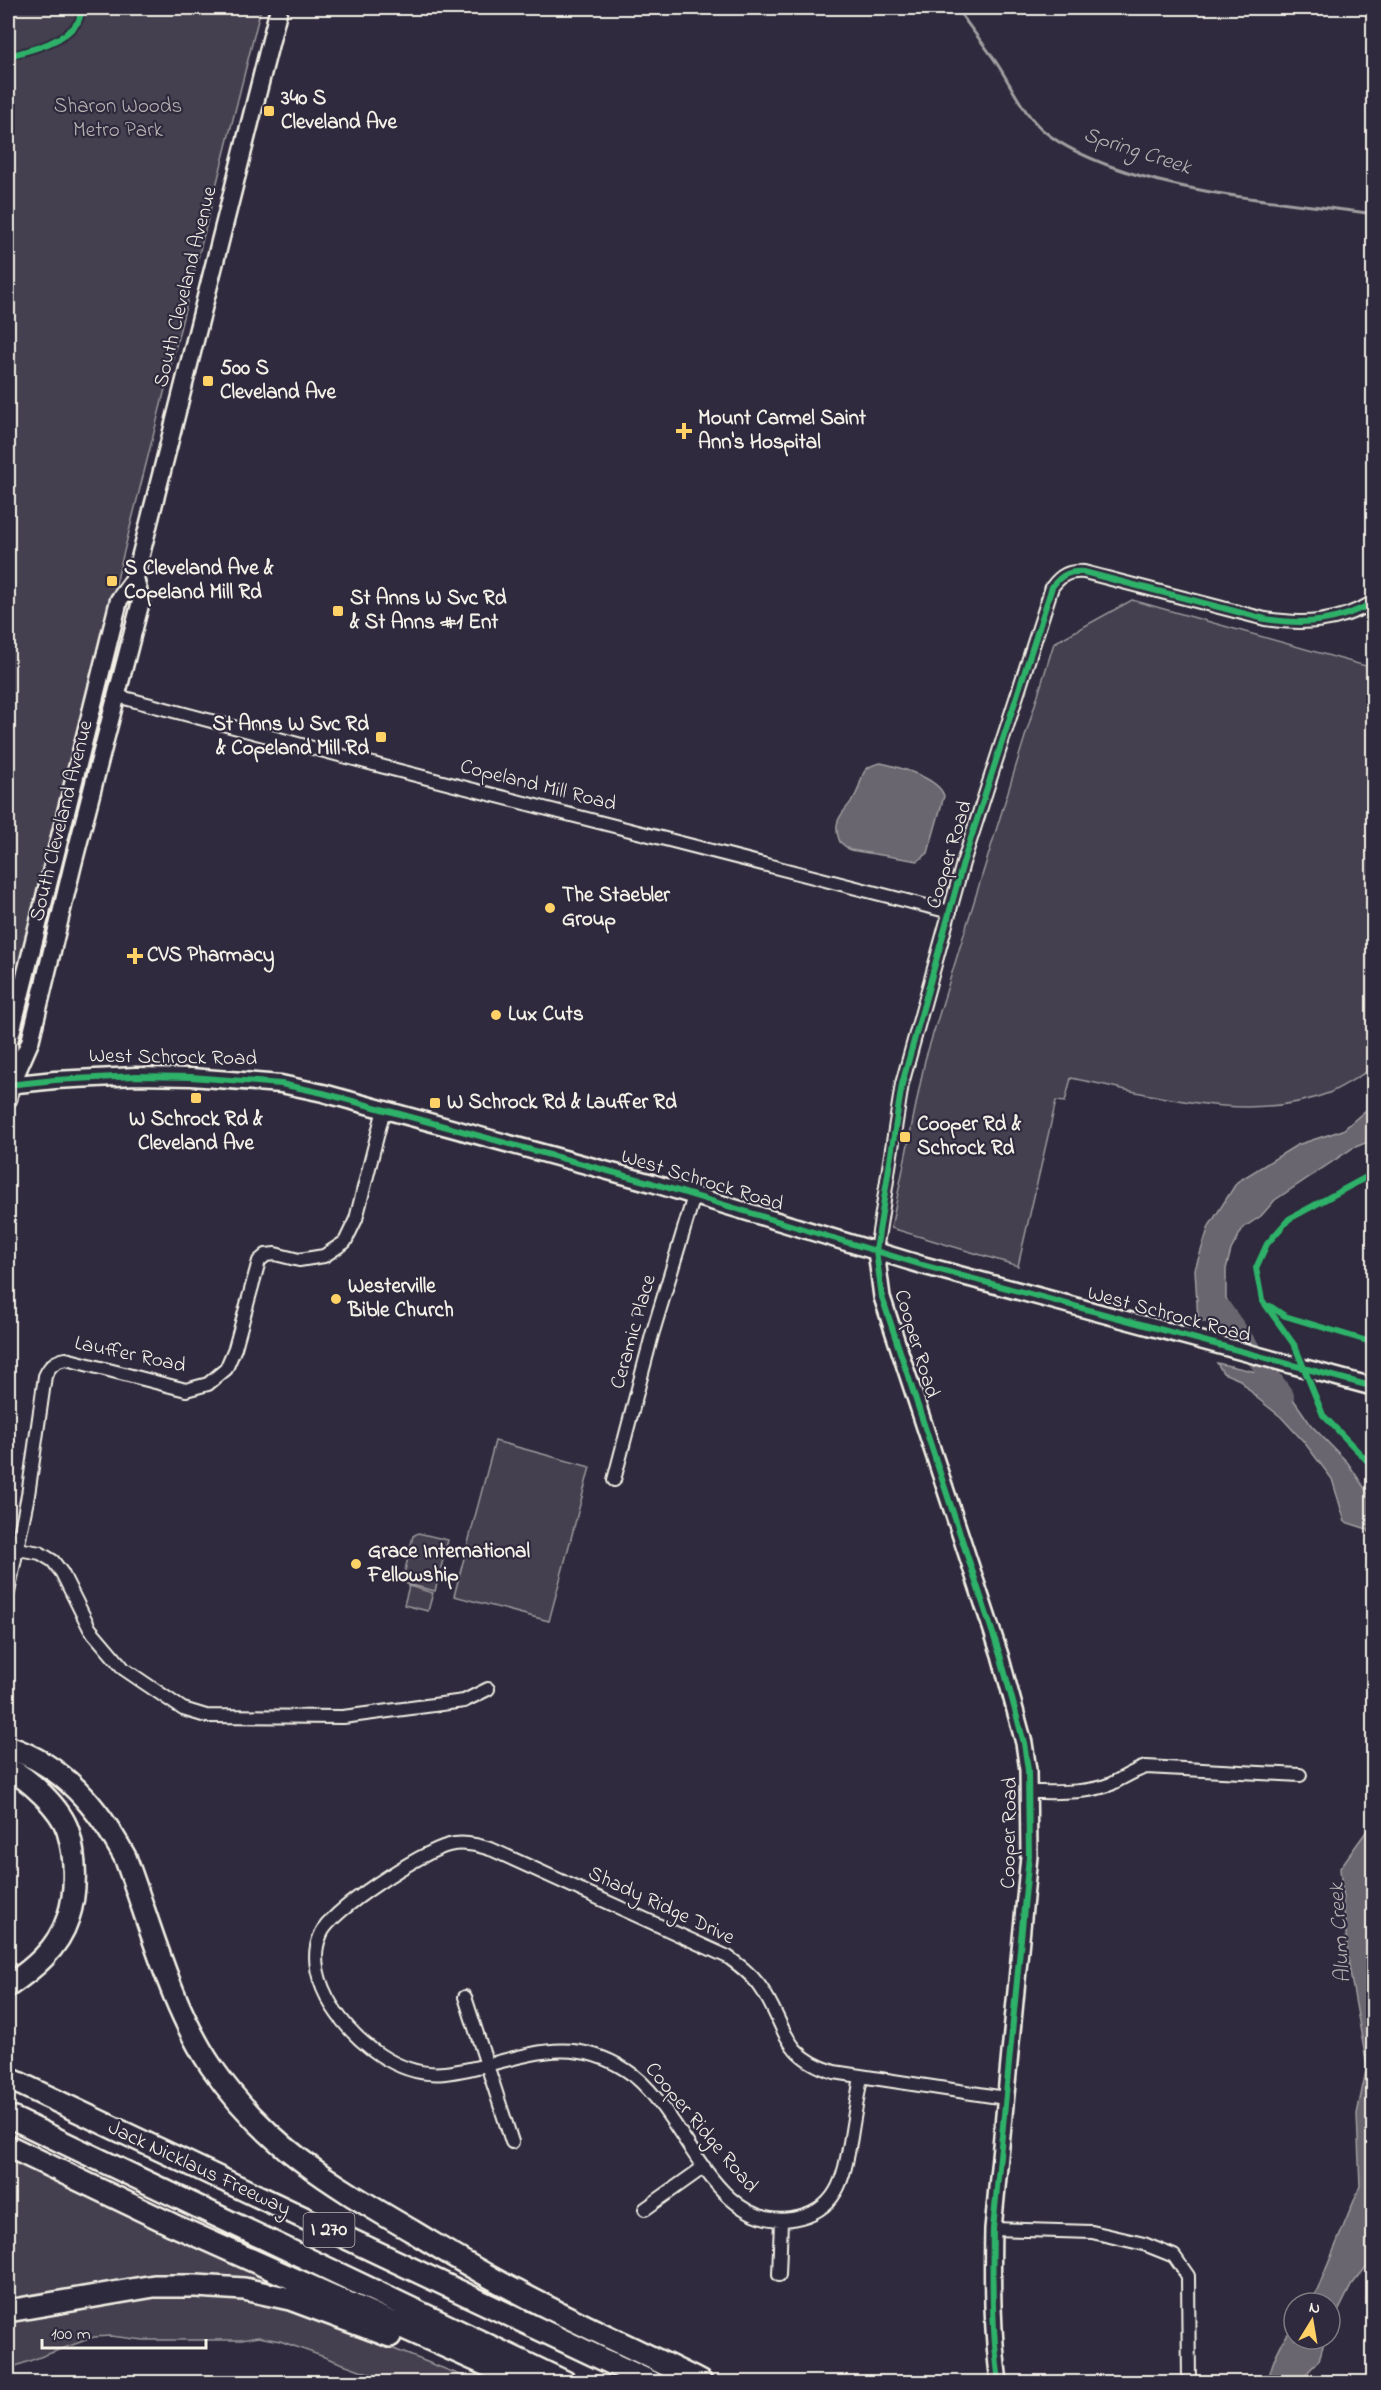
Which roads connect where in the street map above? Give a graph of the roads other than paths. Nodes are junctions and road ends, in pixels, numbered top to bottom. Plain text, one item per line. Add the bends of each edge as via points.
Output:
1 (279, 8) edge
2 (135, 578) junction
3 (1374, 602) edge
4 (117, 696) junction
5 (950, 912) junction
6 (9, 1090) edge
7 (384, 1109) junction
8 (694, 1196) junction
9 (876, 1251) junction
10 (1374, 1387) edge
11 (614, 1480) dead end
12 (18, 1549) junction
13 (8, 1593) edge
14 (488, 1689) dead end
15 (8, 1747) edge
16 (8, 1770) edge
17 (1300, 1775) dead end
18 (1030, 1792) junction
19 (343, 1908) joint
20 (8, 1986) edge
21 (465, 1997) dead end
22 (487, 2066) junction
23 (861, 2076) junction
24 (8, 2078) edge
25 (1005, 2098) junction
26 (8, 2116) edge
27 (512, 2142) dead end
28 (8, 2146) edge
29 (704, 2167) junction
30 (645, 2209) dead end
31 (781, 2221) junction
32 (993, 2229) junction
33 (779, 2275) dead end
34 (8, 2311) edge
35 (499, 2372) junction
36 (525, 2382) edge
37 (565, 2382) edge
38 (651, 2382) edge
39 (701, 2382) edge
40 (999, 2382) edge
41 (1189, 2382) edge

1 - 2 main road, South Cleveland Avenue
2 - 4 main road, South Cleveland Avenue via 141,601
2 - 6 main road, South Cleveland Avenue via 119,600 31,946 9,1041
3 - 5 street, Cooper Road via 1357,612 1295,623 1265,619 1084,572 1059,577 1048,598
4 - 5 street, Copeland Mill Road
4 - 6 main road, South Cleveland Avenue via 30,1042
5 - 9 street, Cooper Road via 903,1084
6 - 7 main road, West Schrock Road via 67,1080 191,1077 281,1084
7 - 8 main road, West Schrock Road
7 - 12 street, Lauffer Road via 357,1219 345,1242 324,1256 299,1260 275,1254 259,1261 235,1348 226,1369 208,1384 186,1390 66,1359 49,1367
8 - 9 main road, West Schrock Road
8 - 11 street, Ceramic Place
9 - 10 main road, West Schrock Road
9 - 18 street, Cooper Road via 882,1297 1010,1687 1024,1743
12 - 13 street, Lauffer Road
12 - 14 street via 40,1553 53,1561 63,1573 90,1629 124,1669 183,1708 206,1716 343,1718 464,1701
15 - 39 highway via 42,1762 66,1780 93,1806 111,1832 125,1857 186,2019 210,2064 242,2106 280,2145 354,2198 469,2265
16 - 20 highway via 30,1783 67,1829 74,1886 68,1918 59,1936 44,1958
17 - 18 street via 1146,1767 1094,1788
18 - 25 street, Cooper Road via 1029,1856
19 - 22 street, Cooper Ridge Road via 321,1933 316,1969 332,2007 351,2030 373,2051 406,2067 442,2073
19 - 23 street, Shady Ridge Drive via 440,1847 461,1843 493,1850 728,1957 759,1985 789,2042 808,2062 834,2072
21 - 22 street
22 - 27 street
22 - 29 street, Cooper Ridge Road via 555,2050 610,2061 642,2083 663,2106
23 - 25 street, Shady Ridge Drive
23 - 31 street, Cooper Ridge Road via 844,2175 837,2191 815,2212
24 - 38 highway, Jack Nicklaus Freeway / I 270
25 - 32 street, Cooper Road
26 - 37 highway, Jack Nicklaus Freeway / I 270
28 - 35 highway
29 - 30 street
29 - 31 street, Cooper Ridge Road via 743,2210
31 - 33 street
32 - 40 street, Cooper Road via 993,2338
32 - 41 street via 1092,2232 1174,2256 1188,2276
34 - 35 highway via 154,2286 244,2289 290,2299
35 - 36 highway

